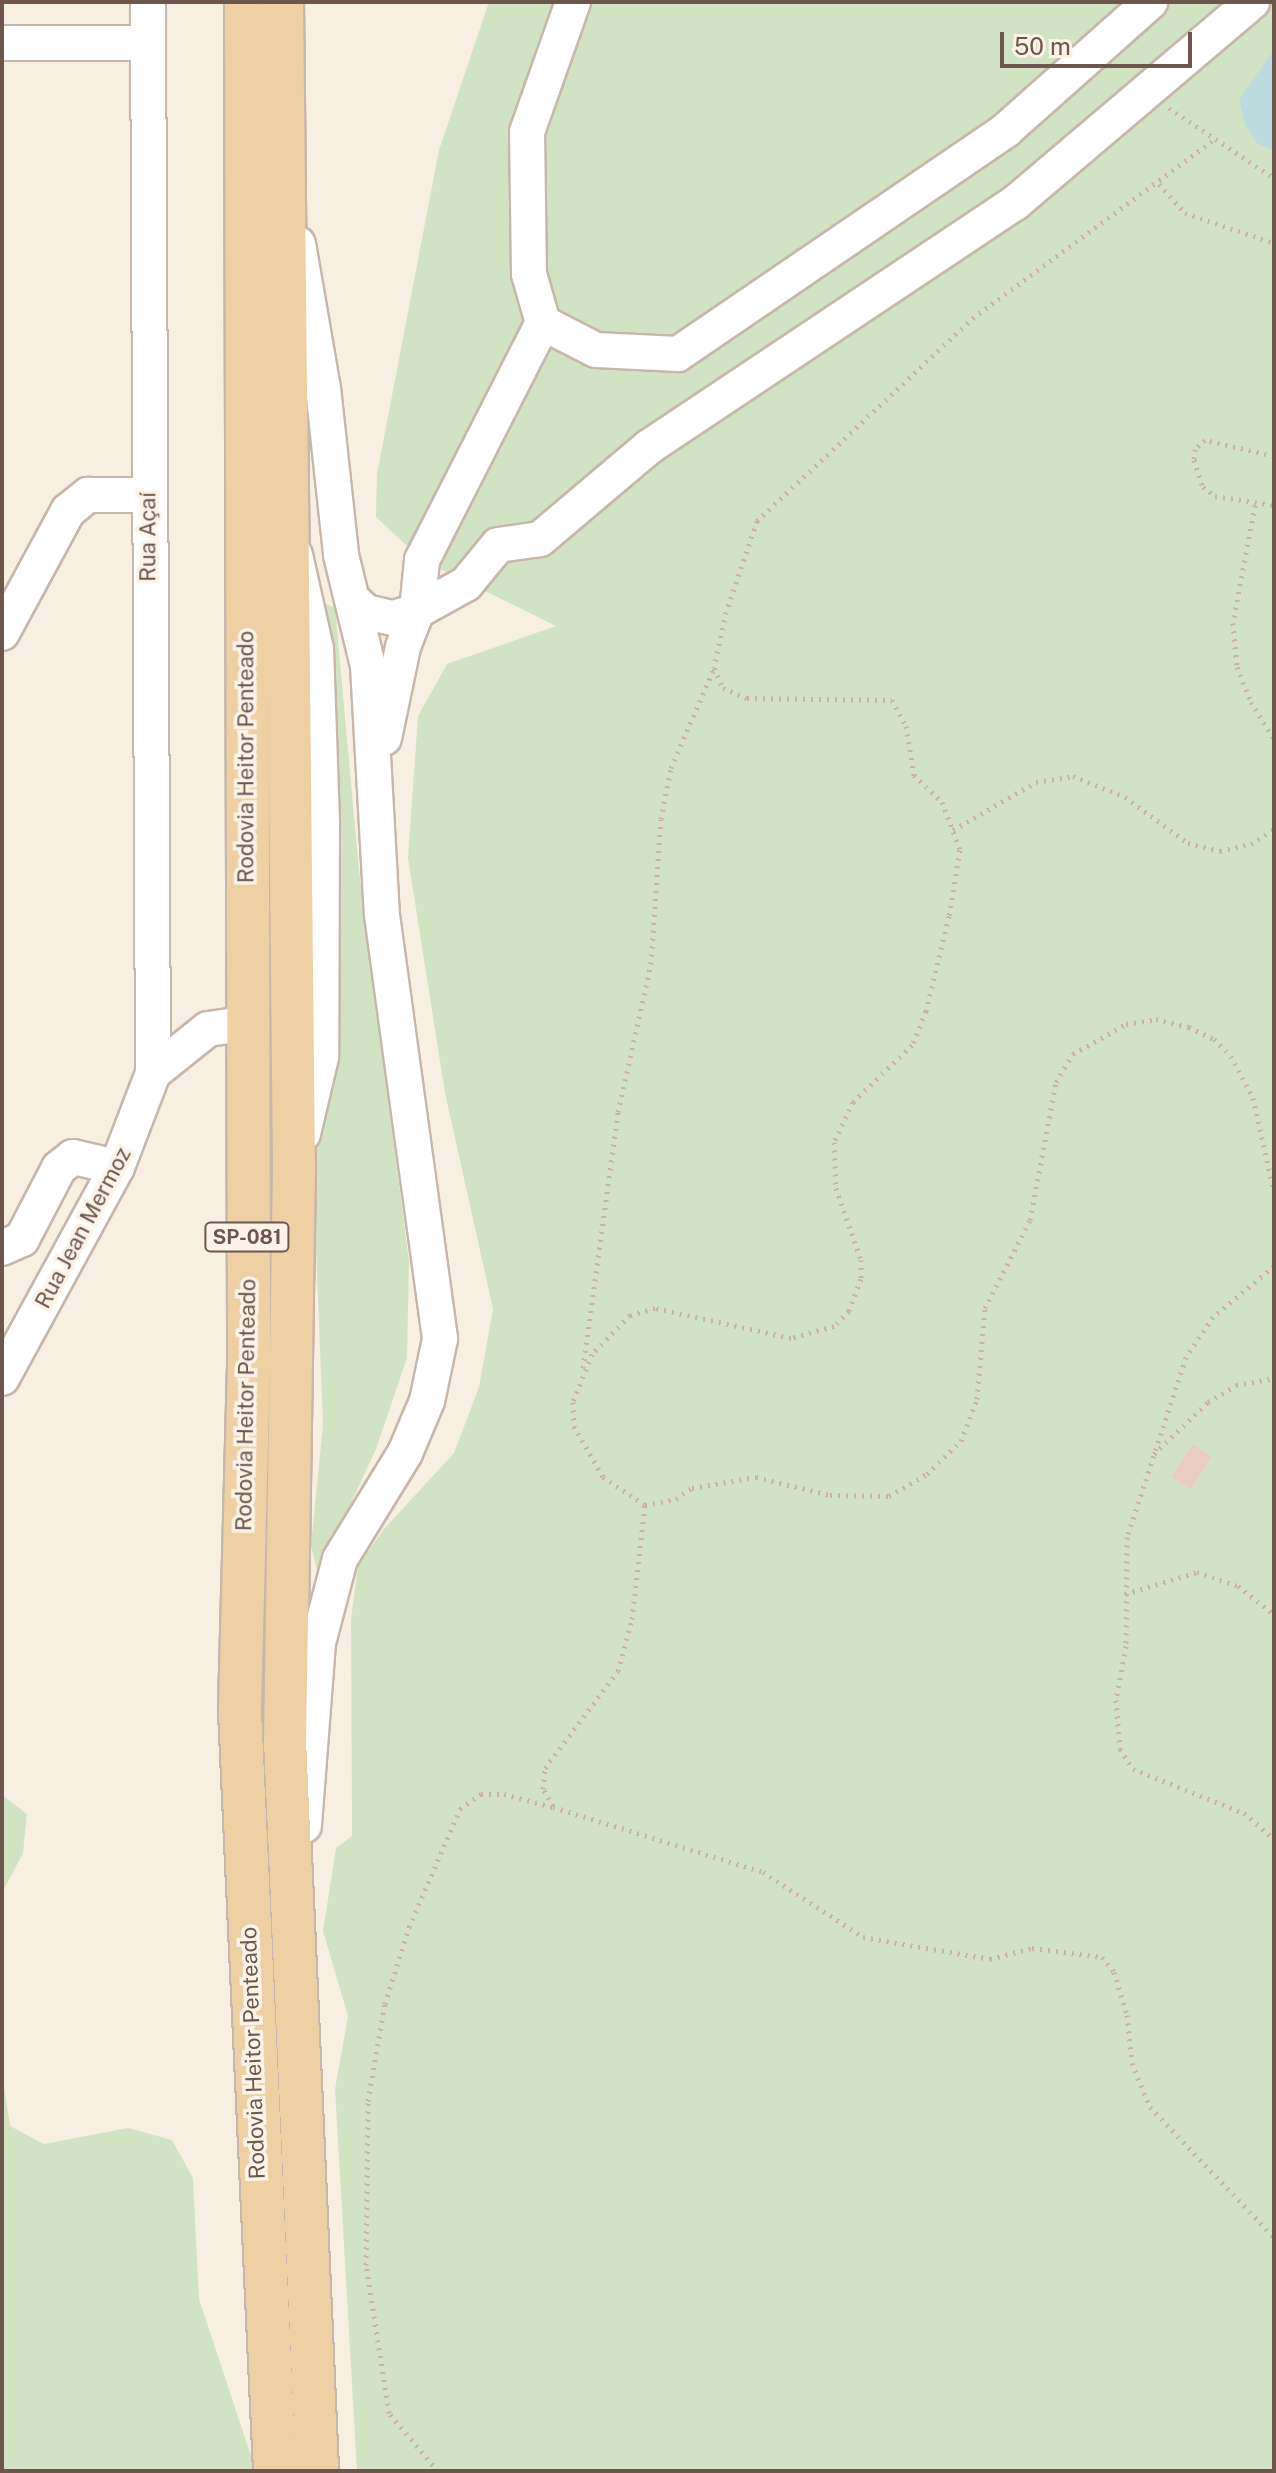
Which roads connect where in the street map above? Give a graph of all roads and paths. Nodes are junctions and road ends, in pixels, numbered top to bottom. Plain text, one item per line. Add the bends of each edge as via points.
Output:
1 (148, 2) edge
2 (246, 2) edge
3 (282, 2) edge
4 (573, 2) edge
5 (1150, 2) edge
6 (1252, 2) edge
7 (2, 43) edge
8 (148, 43) junction
9 (1146, 91) junction
10 (1212, 141) junction
11 (284, 161) junction
12 (1274, 178) edge
13 (1159, 184) junction
14 (1274, 243) edge
15 (543, 323) junction
16 (1274, 456) edge
17 (148, 495) junction
18 (1255, 505) junction
19 (1274, 505) edge
20 (352, 599) junction
21 (417, 611) junction
22 (3, 628) edge
23 (714, 668) junction
24 (1274, 739) edge
25 (375, 777) junction
26 (1274, 829) edge
27 (953, 830) junction
28 (245, 1024) junction
29 (153, 1073) junction
30 (117, 1167) junction
31 (1274, 1192) edge
32 (2, 1248) edge
33 (1274, 1266) edge
34 (582, 1377) junction
35 (2, 1378) edge
36 (1274, 1378) edge
37 (1153, 1455) junction
38 (645, 1505) junction
39 (1125, 1594) junction
40 (1274, 1614) edge
41 (553, 1807) junction
42 (1274, 1839) edge
43 (294, 1969) junction
44 (1274, 2237) edge
45 (275, 2471) edge
46 (317, 2471) edge
47 (438, 2471) edge

1 - 8 street, Rua Açaí
2 - 28 main road, Rodovia Heitor Penteado / SP-081
3 - 11 main road, Rodovia Heitor Penteado / SP-081
4 - 15 street via 527,132 529,274
5 - 15 street via 1006,130 678,354 596,350
6 - 9 street
7 - 8 street
8 - 17 street, Rua Açaí
9 - 10 path
9 - 21 street via 1015,203 649,447 540,539 498,545 466,584
10 - 12 path
10 - 13 path
11 - 20 street via 323,388 341,555
11 - 43 main road, Rodovia Heitor Penteado / SP-081 via 294,1169 285,1740
13 - 14 path via 1185,213
13 - 23 path via 974,317 757,521 726,612
15 - 21 street via 422,560
16 - 18 path via 1205,440 1195,449 1203,487 1215,496
17 - 22 street via 88,495 68,511
17 - 29 street, Rua Açaí
18 - 19 path
18 - 24 path via 1233,623 1237,667
20 - 21 street via 366,612 393,618
20 - 25 street via 368,666
21 - 25 street via 403,647
23 - 27 path via 723,688 747,698 892,700 906,726 914,775 942,802
23 - 34 path via 671,768 666,794 651,964 618,1112
25 - 43 street via 382,915 440,1339 427,1401 405,1453 340,1559 318,1643
26 - 27 path via 1251,844 1220,851 1188,843 1125,797 1073,776 1036,782
27 - 34 path via 960,850 926,1011 912,1045 853,1102 834,1142 836,1188 861,1260 861,1279 849,1311 834,1326 791,1338 655,1308 630,1315 605,1337
28 - 29 street via 208,1029
28 - 45 main road, Rodovia Heitor Penteado / SP-081 via 249,1365 240,1711
29 - 30 street, Rua Jean Mermoz
30 - 32 street via 73,1157 59,1168 22,1239
30 - 35 street, Rua Jean Mermoz
31 - 38 path via 1247,1081 1214,1039 1156,1019 1099,1036 1073,1054 1056,1082 1040,1185 1030,1220 985,1308 977,1399 961,1441 927,1474 889,1496 830,1495 756,1477 692,1488 676,1499
33 - 37 path via 1213,1317 1186,1357
34 - 38 path via 573,1402 582,1447 603,1477
36 - 37 path via 1236,1385 1217,1396
37 - 39 path via 1127,1537
38 - 41 path via 632,1619 618,1671 545,1768 543,1789
39 - 40 path via 1197,1572 1238,1586
39 - 42 path via 1126,1646 1116,1700 1120,1749 1126,1759 1145,1778 1244,1813
41 - 44 path via 763,1872 863,1937 990,1959 1032,1948 1102,1957 1114,1972 1127,2015 1132,2063 1150,2107
41 - 47 path via 504,1794 481,1794 460,1809 409,1927 385,2004 368,2101 366,2265 389,2413
43 - 46 main road, Rodovia Heitor Penteado / SP-081

